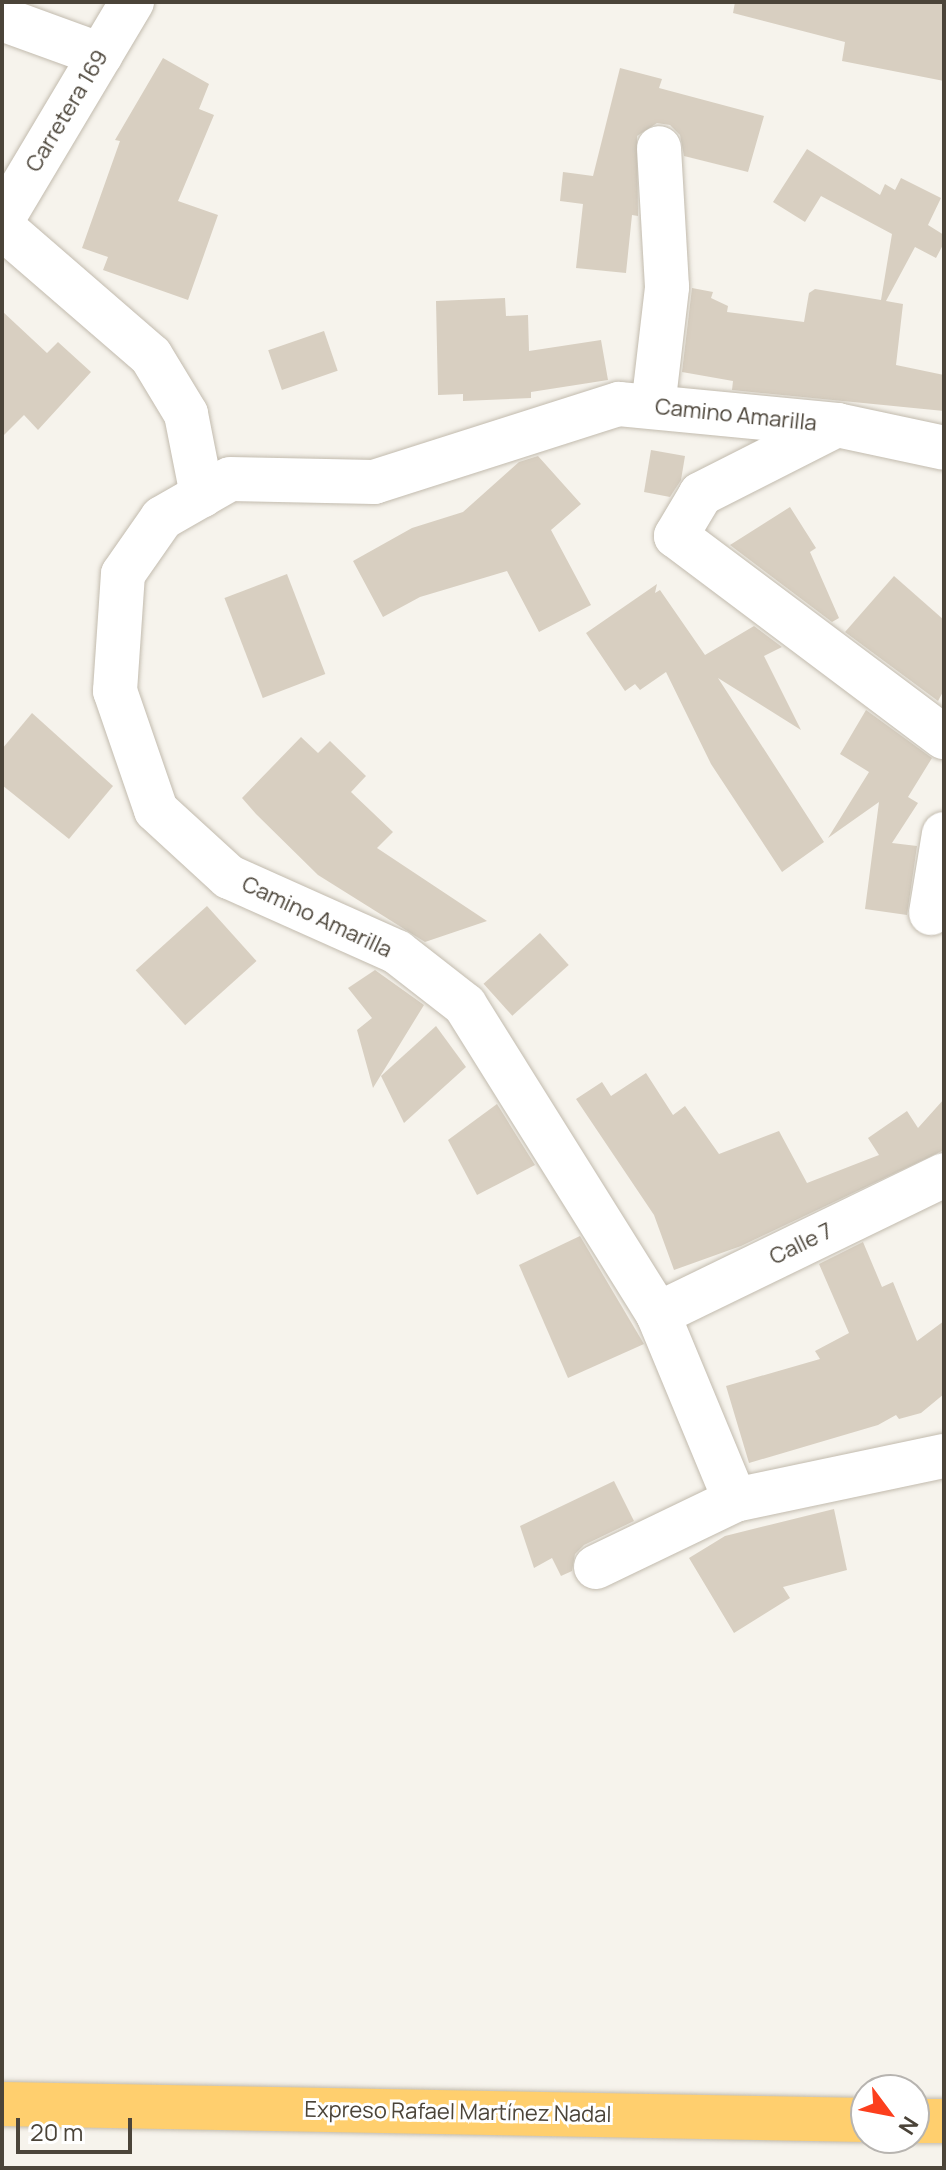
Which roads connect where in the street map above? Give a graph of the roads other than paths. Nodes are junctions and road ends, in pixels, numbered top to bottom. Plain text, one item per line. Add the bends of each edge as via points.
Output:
1 (132, 2) edge
2 (2, 19) edge
3 (101, 55) junction
4 (659, 148) dead end
5 (2, 220) edge
6 (2, 227) edge
7 (653, 407) junction
8 (837, 425) junction
9 (944, 448) edge
10 (202, 495) junction
11 (944, 737) edge
12 (944, 834) edge
13 (931, 913) dead end
14 (944, 1175) edge
15 (658, 1314) junction
16 (944, 1456) edge
17 (735, 1500) junction
18 (596, 1567) dead end
19 (2, 2104) edge
20 (850, 2120) edge

1 - 3 street, Carretera 169
2 - 3 street
3 - 5 street, Carretera 169
4 - 7 street via 667,287
6 - 10 street via 151,356 186,414
7 - 8 street, Camino Amarilla
7 - 10 street, Camino Amarilla via 619,404 374,482 230,479
8 - 9 street, Camino Amarilla
8 - 11 street via 701,494 676,536
10 - 15 street, Camino Amarilla via 162,518 123,574 115,691 156,810 229,877 397,952 465,1005
12 - 13 street
14 - 15 street, Calle 7
15 - 17 street, Camino Amarilla
16 - 17 street
17 - 18 street
19 - 20 highway, Expreso Rafael Martínez Nadal

